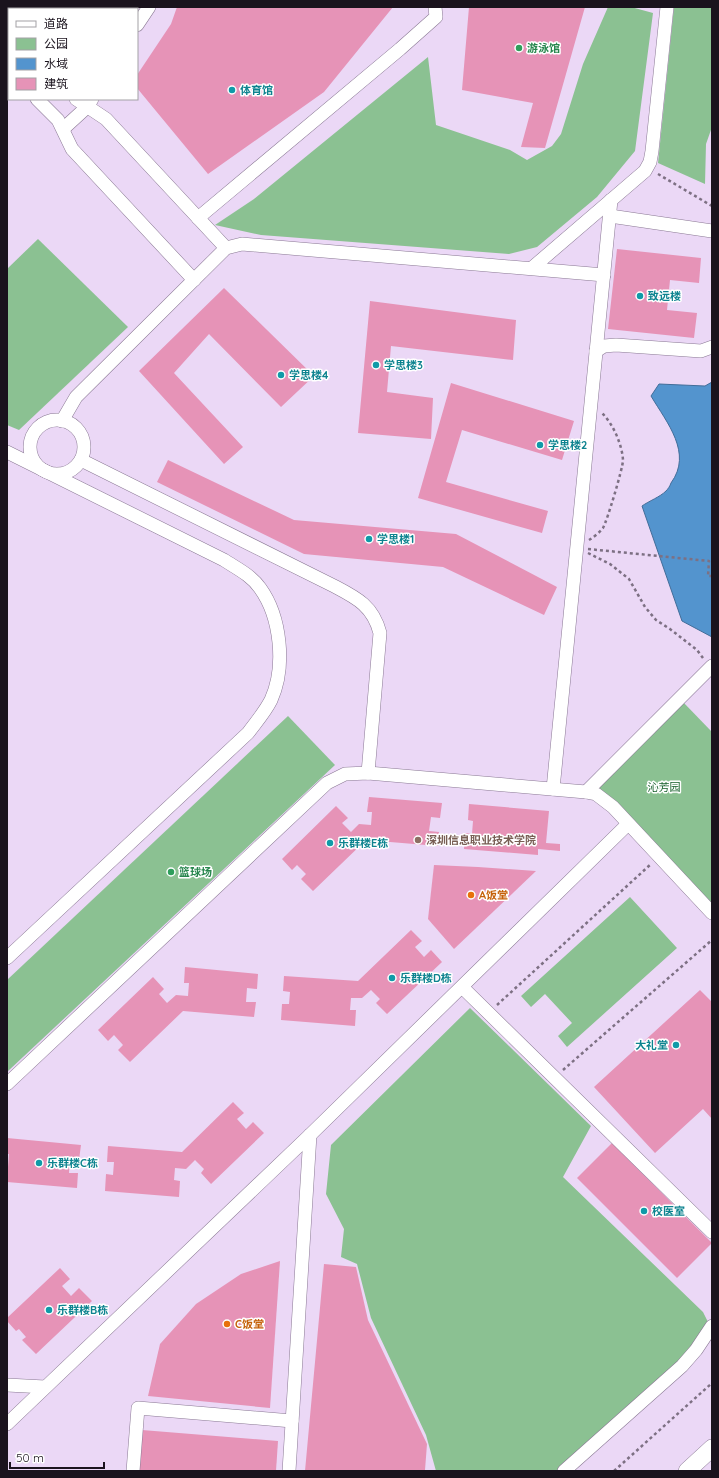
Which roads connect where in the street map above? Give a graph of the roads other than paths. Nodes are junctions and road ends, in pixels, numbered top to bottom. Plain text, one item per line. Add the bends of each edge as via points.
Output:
1 (149, 7) edge
2 (435, 7) edge
3 (667, 7) edge
4 (138, 24) edge
5 (38, 100) edge
6 (79, 100) edge
7 (89, 103) edge
8 (63, 129) junction
9 (611, 200) junction
10 (610, 216) junction
11 (198, 218) junction
12 (712, 231) edge
13 (226, 248) junction
14 (532, 268) junction
15 (604, 274) junction
16 (194, 280) junction
17 (712, 347) edge
18 (596, 350) junction
19 (62, 421) junction
20 (7, 452) edge
21 (81, 460) junction
22 (44, 471) junction
23 (711, 667) edge
24 (368, 773) junction
25 (553, 789) junction
26 (586, 792) junction
27 (628, 824) junction
28 (712, 913) edge
29 (7, 958) edge
30 (462, 987) junction
31 (7, 1084) edge
32 (310, 1134) junction
33 (712, 1232) edge
34 (712, 1326) edge
35 (7, 1385) edge
36 (45, 1387) junction
37 (292, 1421) junction
38 (7, 1424) edge
39 (712, 1448) edge
40 (134, 1471) edge
41 (289, 1471) edge
42 (564, 1471) edge
43 (687, 1471) edge

1 - 4 street
2 - 11 street via 436,17
3 - 9 street via 650,162 645,171
5 - 8 street via 58,120
6 - 7 street
7 - 8 street
7 - 11 street
8 - 16 street via 72,149
9 - 10 street
9 - 14 street
10 - 12 street
10 - 15 street
11 - 13 street
13 - 14 street via 242,244
13 - 16 street
14 - 15 street
15 - 18 street
16 - 19 street via 76,397
17 - 18 street via 701,352 616,345
18 - 25 street
19 - 21 street via 73,426 81,436 84,452
19 - 22 street via 49,422 38,428 30,442 32,459
20 - 22 street
21 - 22 street via 76,467 64,473 52,474
21 - 24 street via 334,586 364,604 377,621 380,633
22 - 29 street via 244,572 259,587 269,603 276,621 279,660 277,681 271,698 248,733
23 - 26 street
24 - 25 street
24 - 31 street via 345,774 327,783
25 - 26 street
26 - 27 street via 604,799
27 - 28 street
27 - 30 street
30 - 32 street
30 - 33 street
32 - 36 street
32 - 37 street
34 - 42 street via 682,1366
35 - 36 street
36 - 38 street
37 - 40 street via 138,1408
37 - 41 street
39 - 43 main road

